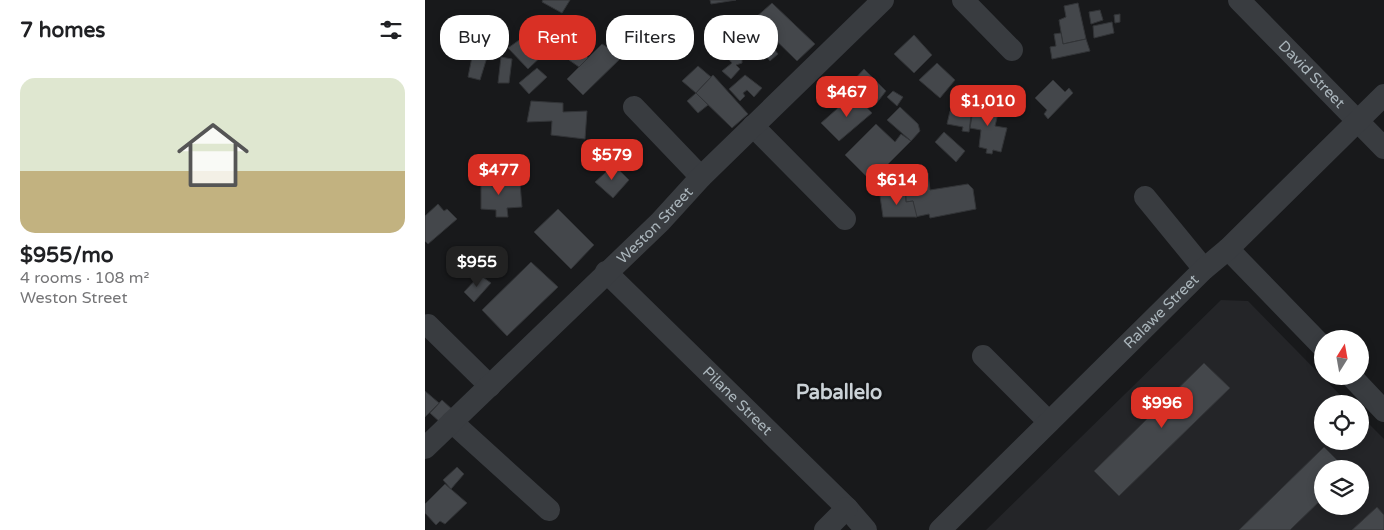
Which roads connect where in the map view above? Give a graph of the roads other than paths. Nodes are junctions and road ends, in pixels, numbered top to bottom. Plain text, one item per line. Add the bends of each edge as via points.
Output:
1 (963, 0) edge
2 (1239, 0) edge
3 (870, 4) edge
4 (1011, 50) dead end
5 (1384, 95) edge
6 (634, 107) dead end
7 (1357, 121) junction
8 (753, 126) junction
9 (1384, 148) edge
10 (701, 178) junction
11 (1145, 197) dead end
12 (845, 219) dead end
13 (1228, 249) junction
14 (1204, 269) junction
15 (606, 272) junction
16 (428, 325) dead end
17 (1314, 338) edge
18 (983, 356) dead end
19 (1360, 385) edge
20 (490, 386) junction
21 (1384, 410) edge
22 (452, 422) junction
23 (1049, 422) junction
24 (425, 448) edge
25 (847, 508) junction
26 (549, 510) dead end
27 (825, 530) edge
28 (866, 530) edge
29 (940, 530) edge

1 - 4 street
2 - 7 street, David Street
3 - 8 street, Weston Street
5 - 7 street, Ralawe Street
6 - 10 street
7 - 9 street, David Street
7 - 13 street, Ralawe Street
8 - 10 street, Weston Street
8 - 12 street
10 - 15 street, Weston Street
11 - 14 street
13 - 14 street, Ralawe Street
13 - 17 street
14 - 23 street, Ralawe Street
15 - 20 street, Weston Street
15 - 25 street, Pilane Street
16 - 20 street
18 - 23 street
19 - 21 street
20 - 22 street, Weston Street
22 - 24 street, Weston Street
22 - 26 street
23 - 29 street, Ralawe Street
25 - 27 street
25 - 28 street, Pilane Street

